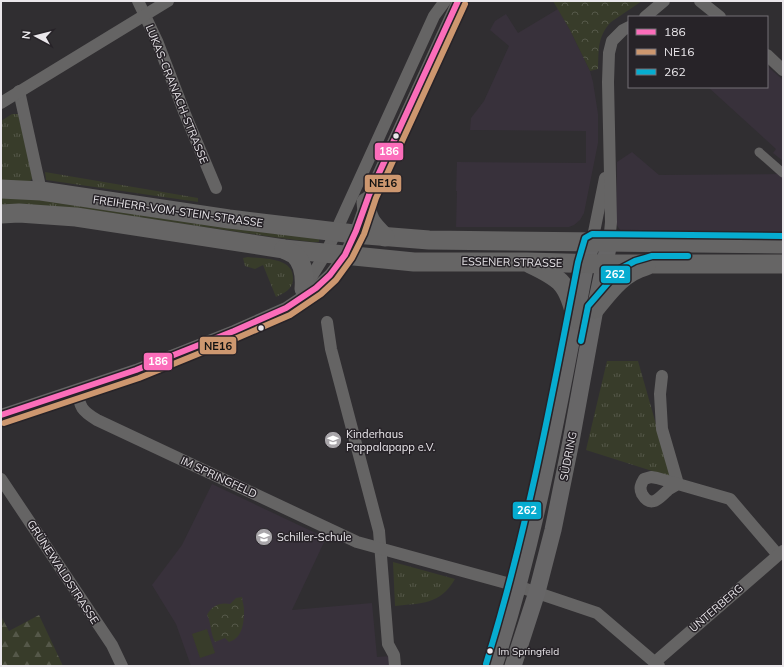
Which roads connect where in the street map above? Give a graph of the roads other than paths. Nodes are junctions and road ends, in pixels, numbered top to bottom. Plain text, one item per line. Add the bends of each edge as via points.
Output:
1 (138, 1) edge
2 (168, 1) edge
3 (445, 1) edge
4 (458, 1) edge
5 (664, 1) edge
6 (700, 1) edge
7 (144, 16) junction
8 (646, 16) edge
9 (719, 16) edge
10 (626, 28) edge
11 (768, 56) edge
12 (783, 70) edge
13 (20, 91) junction
14 (1, 102) edge
15 (759, 152) dead end
16 (610, 155) junction
17 (783, 173) edge
18 (216, 188) dead end
19 (1, 189) edge
20 (41, 191) junction
21 (366, 202) junction
22 (1, 214) edge
23 (349, 232) junction
24 (385, 237) junction
25 (601, 242) junction
26 (783, 244) edge
27 (284, 249) junction
28 (326, 253) junction
29 (345, 255) junction
30 (526, 262) junction
31 (586, 263) junction
32 (605, 264) junction
33 (653, 264) junction
34 (783, 264) edge
35 (304, 288) junction
36 (286, 308) junction
37 (595, 309) junction
38 (576, 319) junction
39 (327, 322) dead end
40 (662, 376) dead end
41 (78, 390) junction
42 (1, 414) edge
43 (1, 479) edge
44 (380, 549) junction
45 (781, 553) edge
46 (517, 586) junction
47 (537, 592) junction
48 (657, 664) edge
49 (122, 666) edge
50 (395, 666) edge
51 (494, 666) edge
52 (513, 666) edge

1 - 7 street, LUKAS-CRANACH-STRASSE
2 - 7 street
3 - 23 street via 434,16
4 - 21 street
5 - 8 street
6 - 9 street
7 - 13 street
7 - 18 street, LUKAS-CRANACH-STRASSE via 157,41
10 - 16 street via 612,41 609,53
11 - 12 street
13 - 14 street
13 - 20 street
15 - 17 street
16 - 25 street
16 - 25 street via 611,222
19 - 20 main road, FREIHERR-VOM-STEIN-STRASSE
20 - 23 main road, FREIHERR-VOM-STEIN-STRASSE via 229,219
21 - 23 street
21 - 24 main road via 366,214
22 - 27 main road, FREIHERR-VOM-STEIN-STRASSE via 76,217
23 - 24 main road, ESSENER STRASSE
23 - 28 street
23 - 29 street
24 - 25 main road, ESSENER STRASSE
25 - 26 main road, ESSENER STRASSE
25 - 31 main road, SÜDRING
25 - 32 main road, SÜDRING
27 - 28 main road, FREIHERR-VOM-STEIN-STRASSE
27 - 35 main road via 296,255 302,265 305,276
28 - 29 main road, FREIHERR-VOM-STEIN-STRASSE
28 - 35 street
29 - 30 main road, ESSENER STRASSE via 414,262
29 - 36 street via 316,288
30 - 31 main road, ESSENER STRASSE
30 - 38 main road via 563,284
31 - 32 main road, ESSENER STRASSE
31 - 38 main road, SÜDRING
32 - 33 main road, ESSENER STRASSE
32 - 37 main road, SÜDRING
33 - 34 main road, ESSENER STRASSE
33 - 37 main road via 638,268 625,276
35 - 36 street
36 - 41 street via 136,370
37 - 47 main road, SÜDRING via 562,488
38 - 46 main road, SÜDRING via 539,502
39 - 44 street via 333,356 379,531
40 - 45 street, UNTERBERG via 662,429 678,484 730,500
41 - 42 street
41 - 44 street, IM SPRINGFELD via 82,408 98,420 357,542
43 - 49 street, GRÜNEWALDSTRASSE via 112,645
44 - 46 street, IM SPRINGFELD
44 - 50 street via 388,644 394,655
45 - 48 street, UNTERBERG
46 - 47 street, IM SPRINGFELD
46 - 51 main road, SÜDRING
47 - 48 street, IM SPRINGFELD via 597,613
47 - 52 main road, SÜDRING

